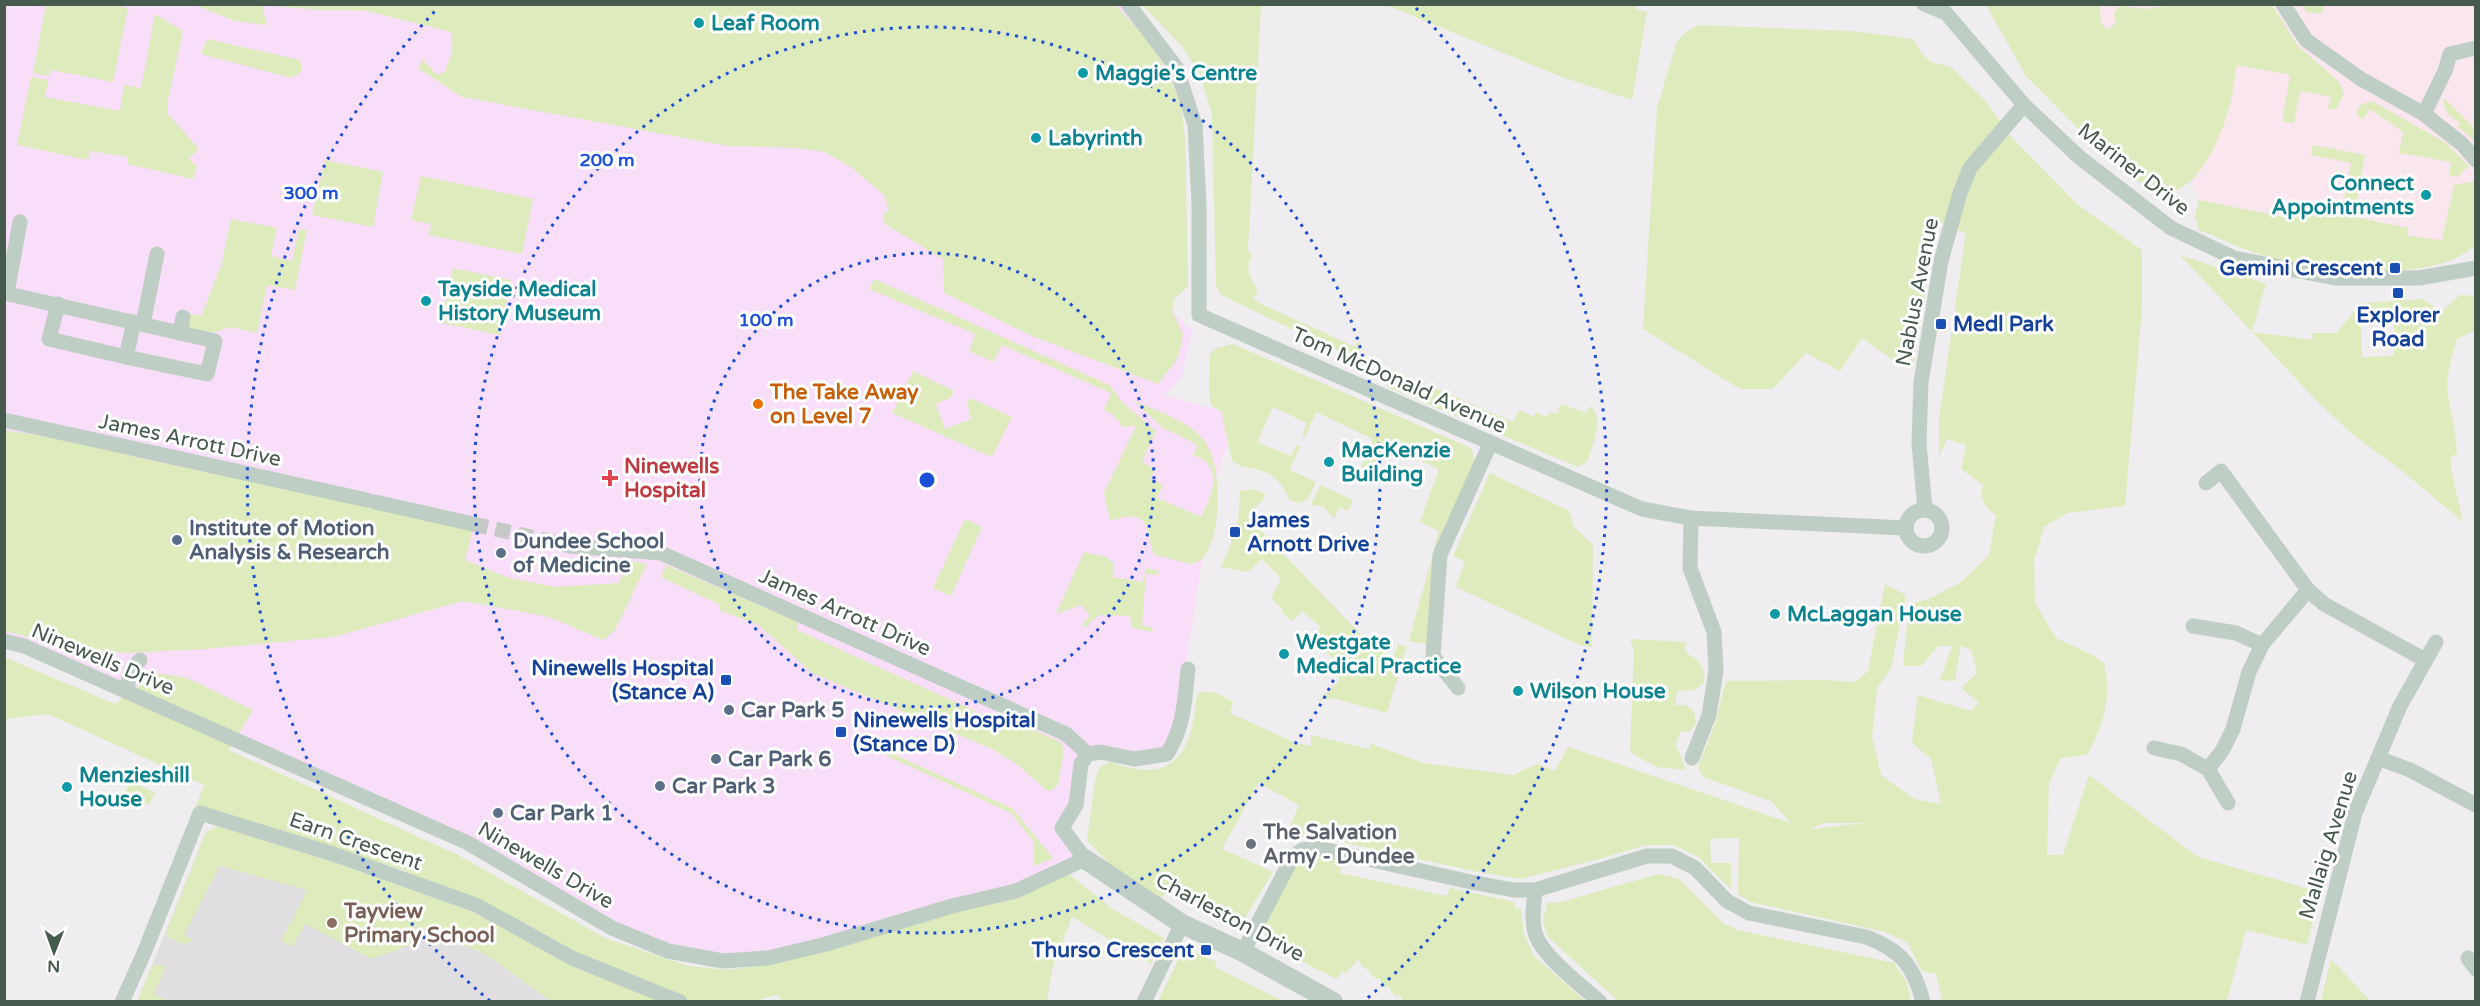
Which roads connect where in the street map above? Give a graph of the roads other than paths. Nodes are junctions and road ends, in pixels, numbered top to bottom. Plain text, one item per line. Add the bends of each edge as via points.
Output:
1 (1128, 4) edge
2 (1924, 4) edge
3 (2283, 4) edge
4 (2475, 48) edge
5 (2024, 105) junction
6 (2424, 114) junction
7 (2475, 160) edge
8 (20, 222) dead end
9 (157, 254) dead end
10 (2475, 268) edge
11 (6, 293) edge
12 (58, 304) junction
13 (183, 317) dead end
14 (139, 323) junction
15 (180, 333) junction
16 (126, 357) junction
17 (4, 420) edge
18 (1490, 444) junction
19 (2206, 483) dead end
20 (1925, 510) junction
21 (1691, 518) junction
22 (473, 524) tunnel mouth
23 (1906, 528) junction
24 (571, 546) tunnel mouth
25 (2308, 590) junction
26 (2193, 626) dead end
27 (4, 641) edge
28 (2436, 642) dead end
29 (2262, 645) junction
30 (140, 660) dead end
31 (2426, 660) junction
32 (1188, 669) dead end
33 (1458, 688) dead end
34 (128, 692) junction
35 (2154, 748) dead end
36 (1088, 754) junction
37 (1692, 758) dead end
38 (2378, 758) junction
39 (2208, 769) junction
40 (2228, 803) dead end
41 (2475, 805) edge
42 (1085, 859) junction
43 (1535, 890) junction
44 (1182, 924) junction
45 (1243, 952) junction
46 (122, 1002) edge
47 (680, 1002) edge
48 (1144, 1002) edge
49 (1333, 1002) edge
50 (1600, 1002) edge
51 (1923, 1002) edge
52 (2307, 1002) edge

1 - 18 street, Tom McDonald Avenue via 1176,67 1195,125 1199,315
2 - 5 street, Mariner Drive via 1946,13
3 - 6 street via 2306,40 2361,79
4 - 6 street via 2450,54
5 - 10 street, Mariner Drive via 2079,156 2171,228 2234,258 2335,278 2419,278
5 - 20 street, Nablus Avenue via 1970,168 1959,193 1941,261 1921,382 1918,443
6 - 7 street via 2462,144
8 - 11 street
9 - 14 street
11 - 12 street
12 - 14 street
12 - 16 street via 49,339
13 - 15 street
14 - 15 street
14 - 16 street
15 - 16 street via 215,341 207,374
17 - 22 street, James Arrott Drive
18 - 21 street, Tom McDonald Avenue via 1642,509
18 - 33 street via 1440,555 1433,656
19 - 25 street via 2221,471
20 - 23 street via 1912,515
20 - 23 street via 1941,520 1942,532 1935,543 1917,545
21 - 23 street, Tom McDonald Avenue
21 - 37 street via 1690,568 1714,632 1716,671 1709,715
24 - 36 street, James Arrott Drive via 661,553 1066,734
25 - 29 street
25 - 31 street via 2324,604
26 - 29 street via 2236,633
27 - 34 street, Ninewells Drive
28 - 31 street, Mallaig Avenue
29 - 39 street via 2249,672 2233,729
30 - 34 street via 131,669
31 - 38 street, Mallaig Avenue via 2400,706
32 - 36 street via 1182,722 1178,738 1167,754 1134,759 1101,752
34 - 42 street, Ninewells Drive via 468,843 612,928 668,951 723,961 768,958 1016,891
35 - 39 street via 2181,754
36 - 42 street, Charleston Drive via 1081,764 1076,805 1062,828
38 - 41 street via 2410,770
38 - 52 street, Mallaig Avenue via 2355,813
39 - 40 street
42 - 44 street, Charleston Drive
43 - 45 street via 1471,882 1318,848 1302,850 1292,858
43 - 50 street via 1535,934 1544,950
43 - 51 street via 1647,856 1672,856 1695,868 1727,901 1749,913 1866,937 1896,951 1918,983
44 - 45 street, Charleston Drive
44 - 48 street
45 - 49 street, Charleston Drive
46 - 47 street, Earn Crescent via 200,813 333,854 476,905 572,958

